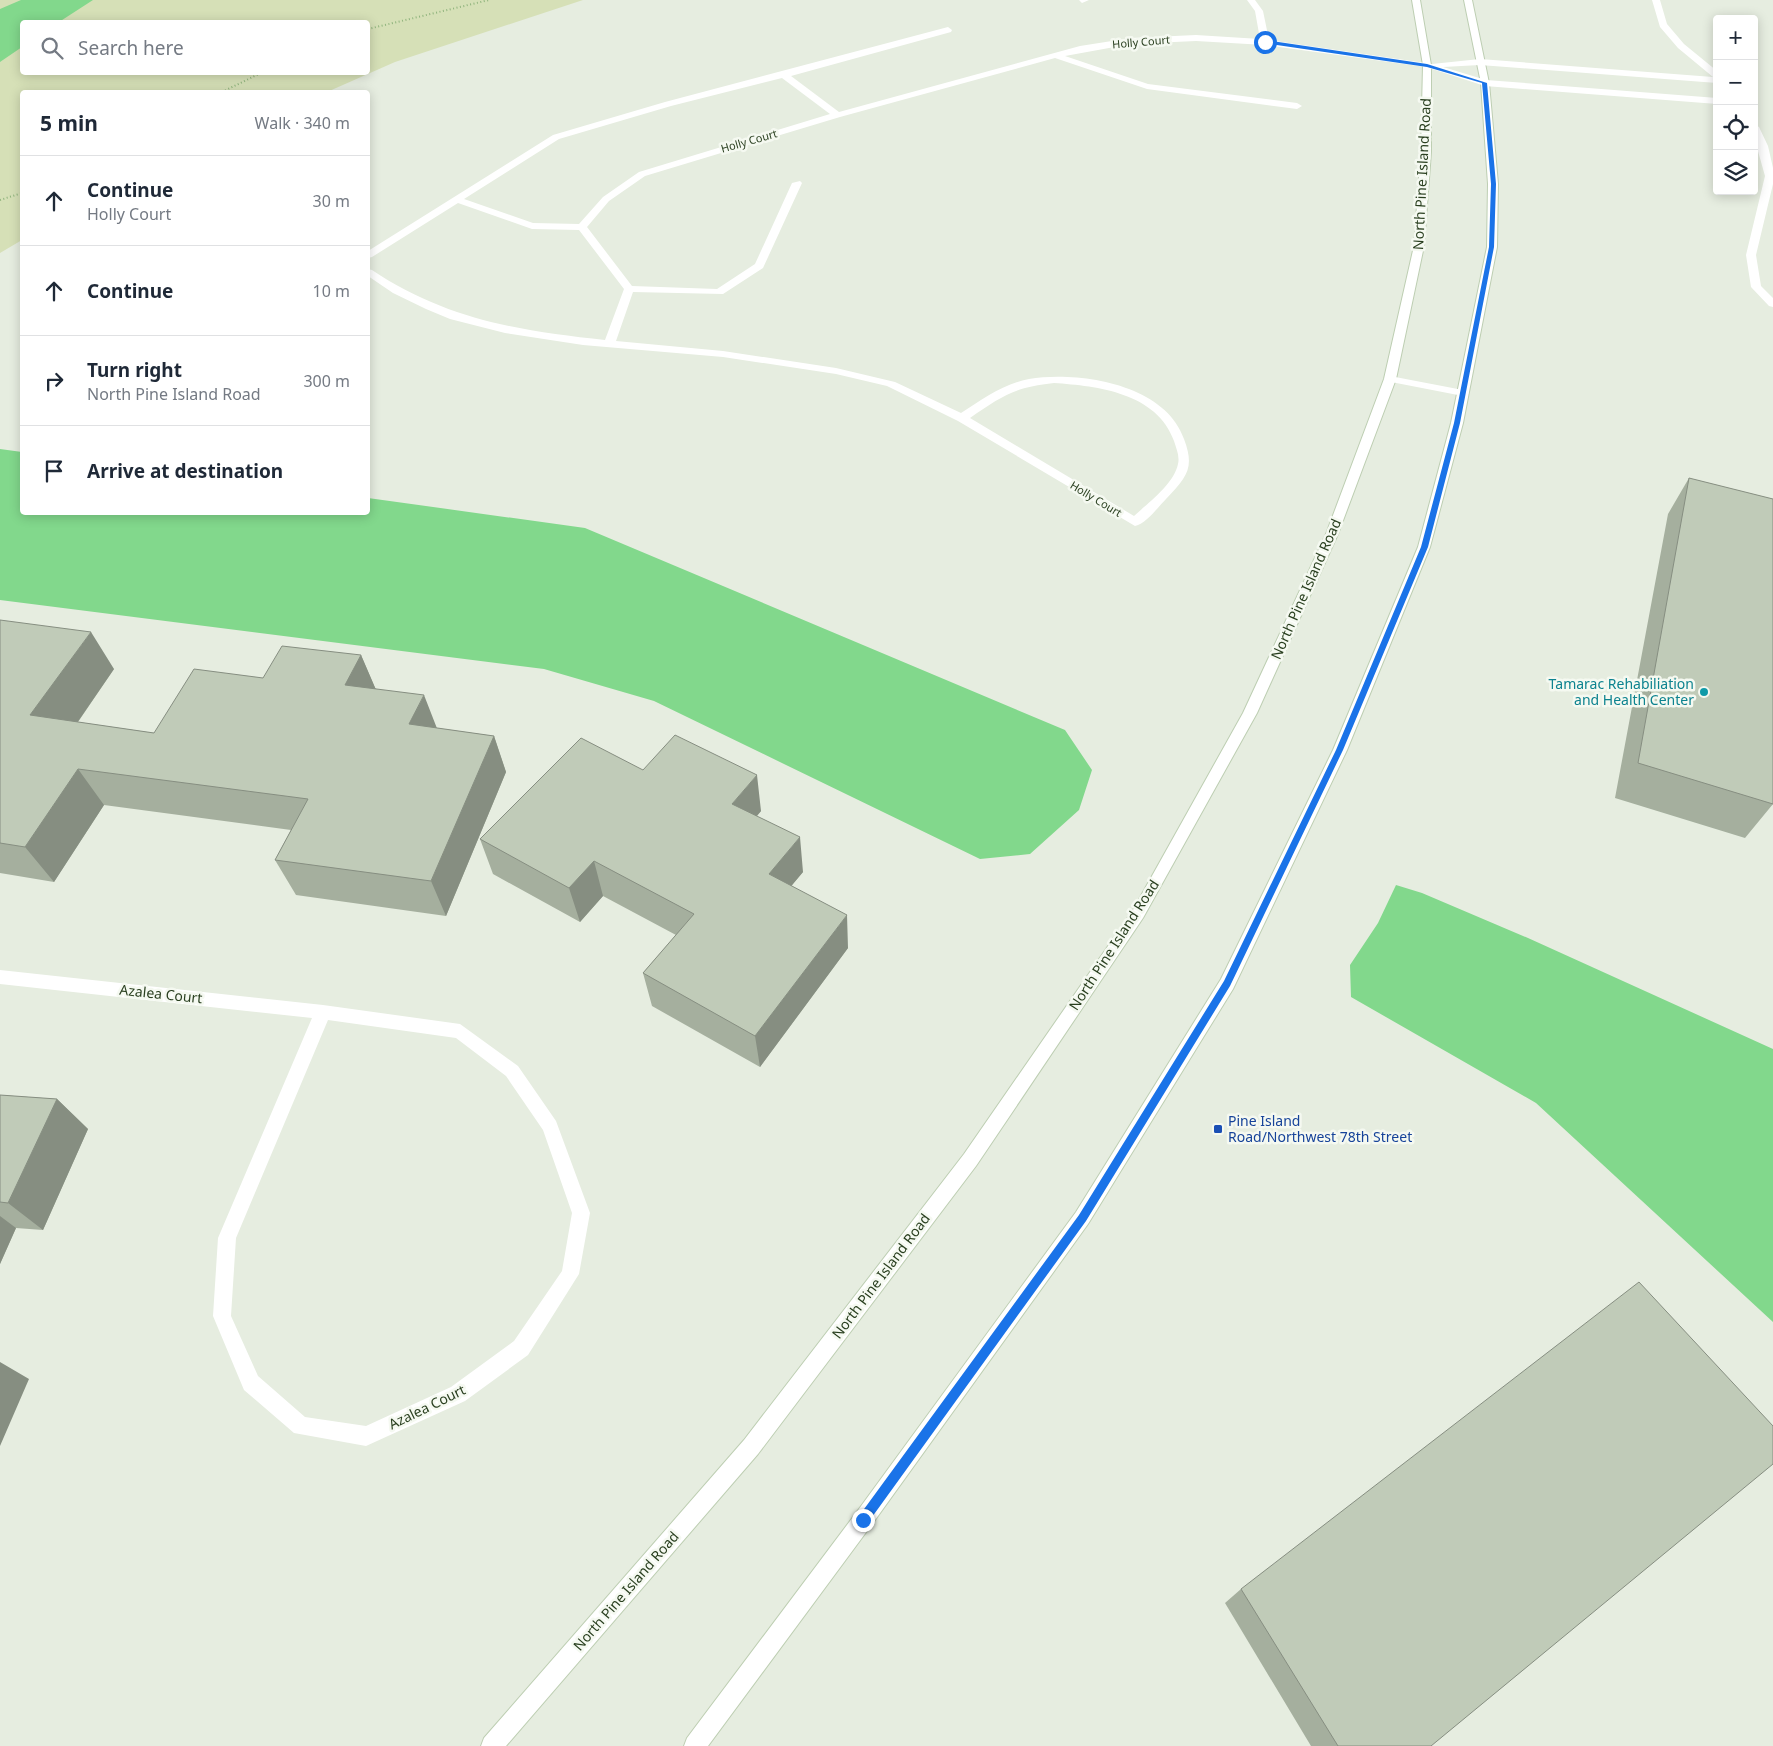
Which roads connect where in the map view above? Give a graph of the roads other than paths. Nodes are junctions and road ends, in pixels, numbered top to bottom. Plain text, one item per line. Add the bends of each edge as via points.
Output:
1 (1251, 0) edge
2 (1416, 0) edge
3 (1468, 0) edge
4 (1656, 0) edge
5 (948, 30) dead end
6 (1265, 42) junction
7 (1057, 56) junction
8 (1480, 62) junction
9 (1427, 65) junction
10 (1713, 73) edge
11 (784, 75) junction
12 (1713, 80) edge
13 (1484, 83) junction
14 (1713, 101) edge
15 (1297, 106) dead end
16 (837, 115) junction
17 (1758, 136) edge
18 (797, 183) dead end
19 (456, 199) junction
20 (582, 227) junction
21 (370, 254) edge
22 (370, 273) edge
23 (629, 289) junction
24 (1773, 304) edge
25 (609, 344) junction
26 (1390, 379) junction
27 (1463, 393) junction
28 (962, 418) junction
29 (0, 977) edge
30 (323, 1012) junction
31 (492, 1746) edge
32 (695, 1746) edge

1 - 6 main road via 1259,11
2 - 9 main road, North Pine Island Road
3 - 8 main road
4 - 10 main road via 1663,25 1681,46
5 - 11 main road
6 - 7 main road, Holly Court via 1196,38 1131,42 1080,49
6 - 9 main road, Holly Court
7 - 15 main road via 1147,86
7 - 16 main road, Holly Court
8 - 9 main road
8 - 12 main road
8 - 13 main road
9 - 13 main road
9 - 26 main road, North Pine Island Road via 1426,152 1419,246
11 - 16 main road
11 - 19 main road via 556,137
13 - 14 main road
13 - 27 main road via 1493,184 1492,247
16 - 20 main road, Holly Court via 642,174 606,199
17 - 24 main road via 1770,176 1751,255 1756,287
18 - 23 main road via 760,266 719,292
19 - 20 main road via 532,226
19 - 21 main road
20 - 23 main road
22 - 25 main road, Holly Court via 406,296 475,324
23 - 25 main road
25 - 28 main road, Holly Court via 724,354 836,371 891,384
26 - 27 main road
26 - 31 main road, North Pine Island Road via 1332,534 1250,713 1138,914 970,1160 751,1447
27 - 32 main road via 1424,547 1340,750 1227,984 1082,1218
28 - 28 main road, Holly Court via 1008,388 1043,381 1091,381 1136,395 1164,412 1181,436 1184,464 1165,493 1135,522
29 - 30 main road, Azalea Court
30 - 30 main road, Azalea Court via 460,1031 512,1072 550,1126 581,1213 570,1274 521,1348 458,1394 366,1436 301,1426 252,1383 222,1316 227,1238

